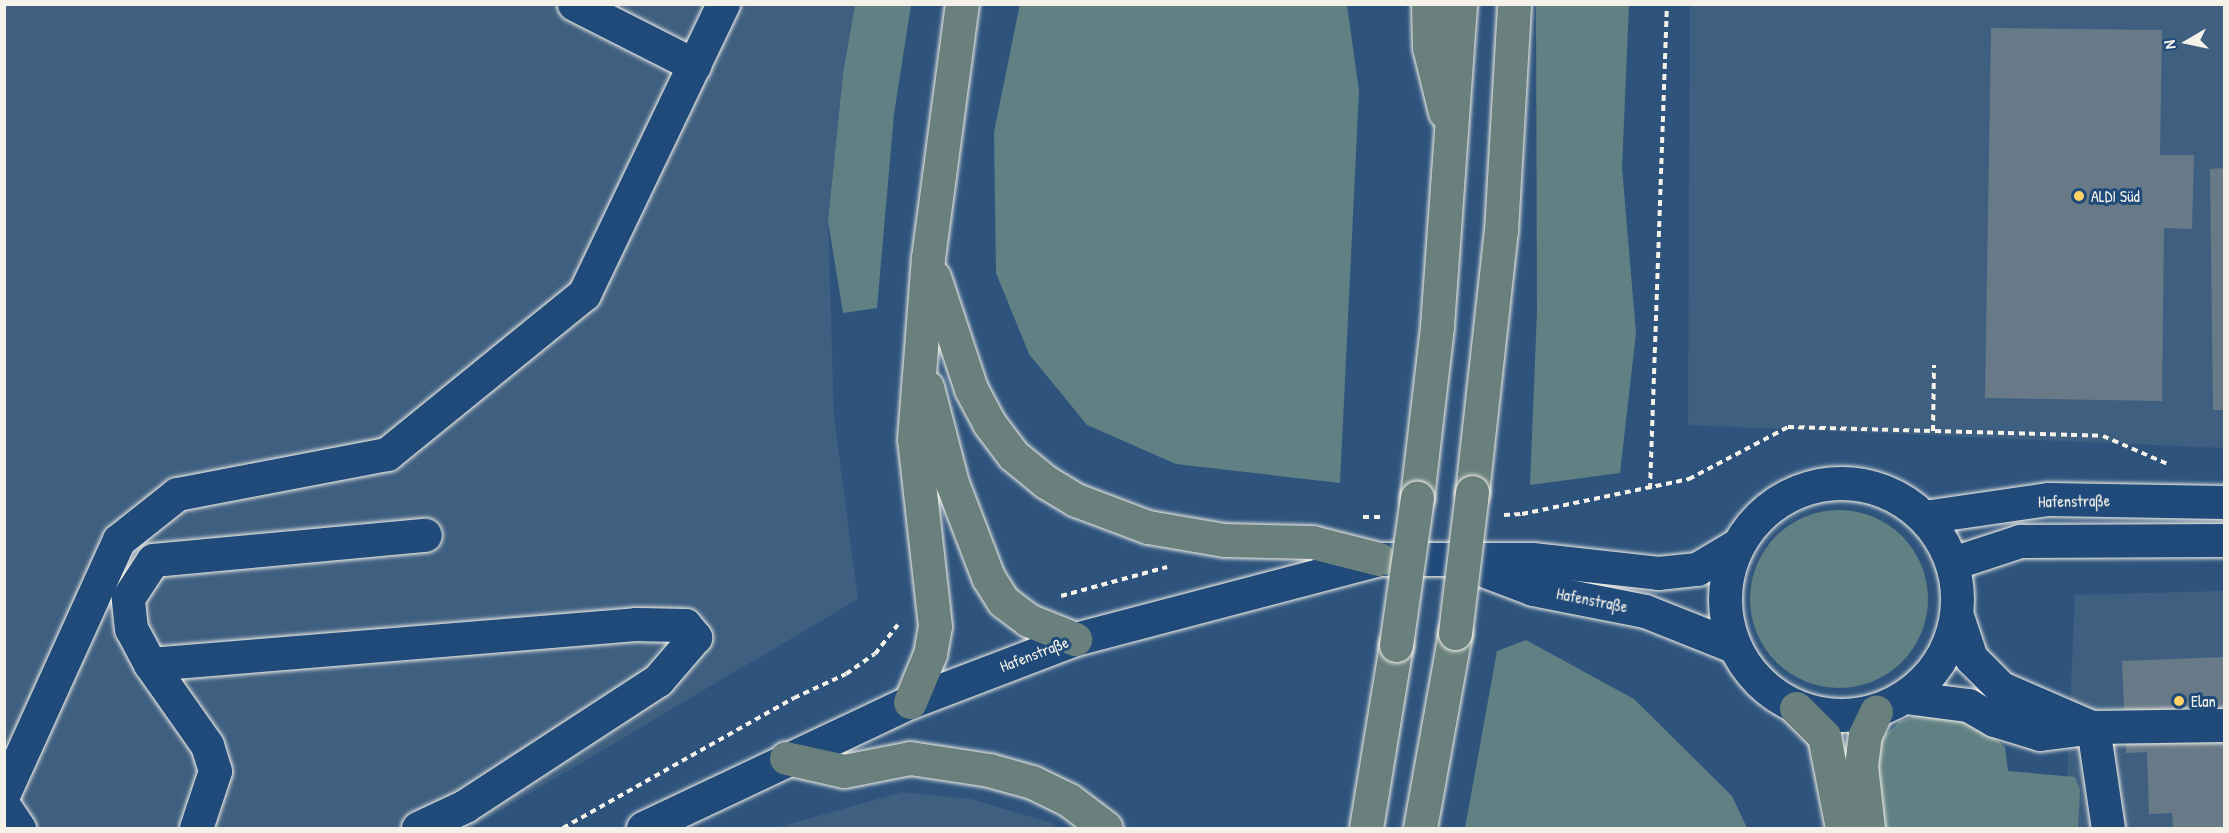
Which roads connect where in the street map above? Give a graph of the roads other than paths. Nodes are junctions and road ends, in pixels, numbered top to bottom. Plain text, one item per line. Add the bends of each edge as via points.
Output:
1 (574, 4) edge
2 (723, 4) edge
3 (962, 4) edge
4 (1428, 4) edge
5 (1460, 4) edge
6 (1514, 4) edge
7 (694, 65) junction
8 (1453, 146) junction
9 (928, 258) junction
10 (921, 365) junction
11 (2224, 502) edge
12 (1924, 517) junction
13 (424, 536) dead end
14 (2224, 540) edge
15 (2072, 541) junction
16 (1737, 545) junction
17 (1449, 557) junction
18 (1379, 559) junction
19 (1953, 563) junction
20 (2224, 563) edge
21 (1957, 616) junction
22 (1075, 639) junction
23 (1733, 646) junction
24 (150, 664) junction
25 (1905, 697) junction
26 (909, 702) junction
27 (1796, 708) junction
28 (1876, 711) junction
29 (2224, 725) edge
30 (2092, 727) junction
31 (786, 758) junction
32 (4, 792) edge
33 (4, 806) edge
34 (19, 828) edge
35 (196, 828) edge
36 (418, 828) edge
37 (642, 828) edge
38 (1106, 828) edge
39 (1366, 828) edge
40 (1420, 828) edge
41 (1842, 828) edge
42 (1868, 828) edge
43 (2108, 828) edge

1 - 7 street
2 - 7 street
3 - 9 highway
4 - 8 highway via 1429,47
5 - 8 highway
6 - 40 highway, bridge via 1501,231 1472,492 1455,633
7 - 32 street via 584,294 387,454 177,494 119,540
8 - 39 highway, bridge via 1417,496
9 - 10 highway
9 - 18 highway via 971,389 989,423 1013,455 1046,483 1076,500 1148,528 1224,540 1312,542
10 - 22 highway via 952,483 988,577 1003,601 1028,620
10 - 26 highway via 914,439 935,626 930,654
11 - 12 street, Hafenstraße via 2048,499
12 - 16 street via 1895,495 1860,483 1823,483 1788,494 1758,516
12 - 19 street
13 - 24 street via 153,561 128,598 131,629
14 - 15 street
15 - 19 street via 2020,541
15 - 20 street via 2115,557
16 - 17 street, Hafenstraße via 1697,569 1658,573 1532,559
16 - 23 street via 1726,578 1725,612
17 - 18 street, Hafenstraße
17 - 23 street, Hafenstraße via 1533,589 1645,611
18 - 22 street, Hafenstraße
19 - 21 street
21 - 25 street via 1948,648 1930,675
21 - 30 street via 1971,658 2001,688
22 - 26 street, Hafenstraße
23 - 27 street via 1749,672 1770,693
24 - 35 street via 207,745 215,771
24 - 36 street via 634,624 685,625 695,637 658,680 465,806
25 - 28 street
25 - 30 street via 1968,705 1994,720 2040,734
26 - 31 street, Hafenstraße
27 - 28 street via 1835,716
27 - 41 highway via 1824,736
28 - 42 highway via 1865,735 1861,766
29 - 30 street
30 - 43 street
31 - 37 street, Hafenstraße
31 - 38 highway via 844,771 910,758 989,770 1032,782 1069,800
33 - 34 street

